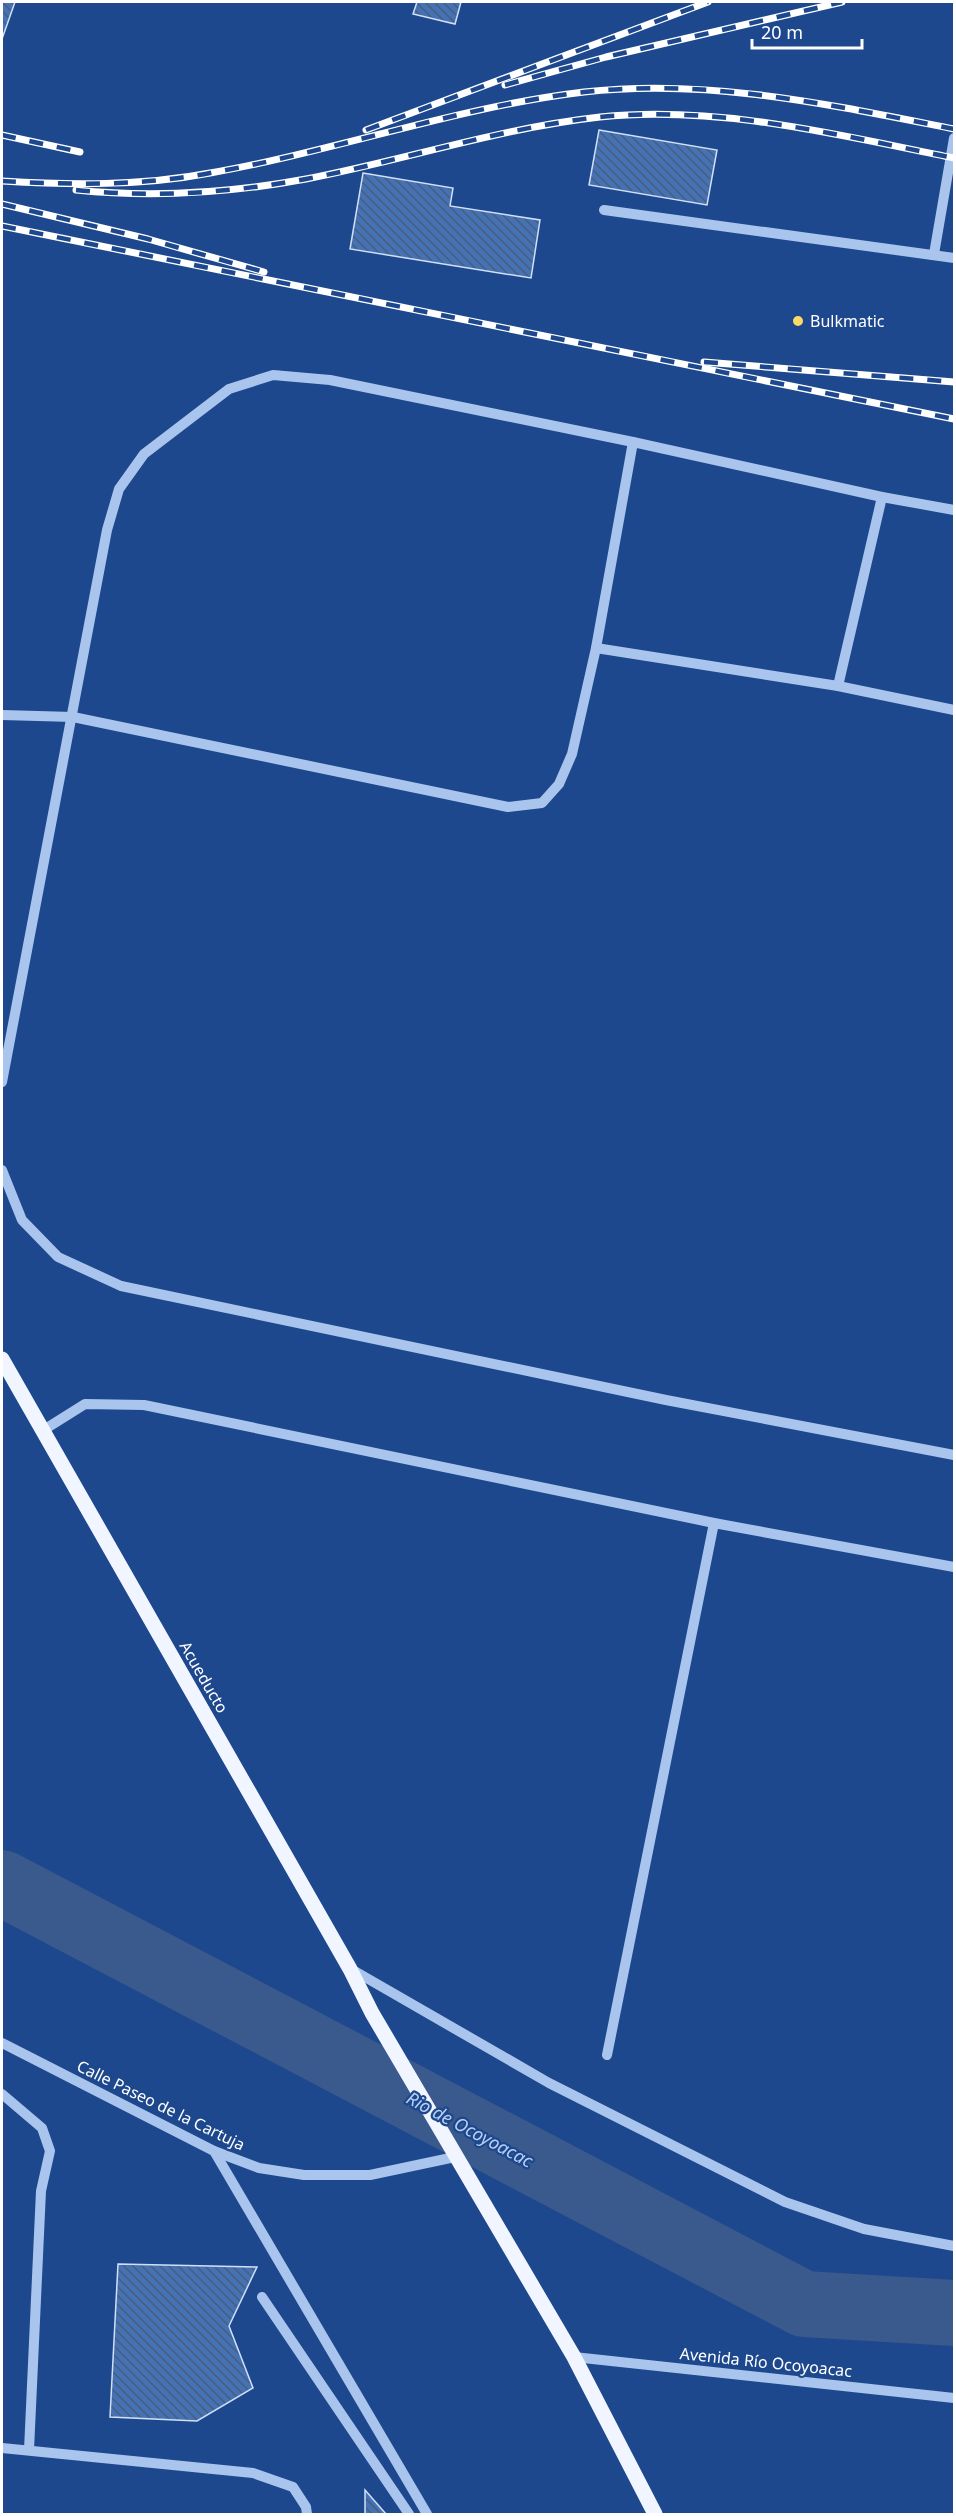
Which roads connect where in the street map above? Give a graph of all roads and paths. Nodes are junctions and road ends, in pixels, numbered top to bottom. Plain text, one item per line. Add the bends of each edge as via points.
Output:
1 (954, 138) edge
2 (604, 210) dead end
3 (934, 254) junction
4 (954, 258) edge
5 (633, 442) junction
6 (882, 497) junction
7 (954, 510) edge
8 (596, 648) junction
9 (838, 686) junction
10 (954, 710) edge
11 (2, 716) edge
12 (73, 717) junction
13 (2, 1082) edge
14 (2, 1170) edge
15 (2, 1359) edge
16 (42, 1431) junction
17 (954, 1455) edge
18 (714, 1522) junction
19 (954, 1567) edge
20 (350, 1969) junction
21 (2, 2043) edge
22 (607, 2055) dead end
23 (2, 2094) edge
24 (214, 2151) junction
25 (455, 2157) junction
26 (954, 2246) edge
27 (262, 2296) dead end
28 (574, 2357) junction
29 (954, 2398) edge
30 (2, 2448) edge
31 (29, 2450) junction
32 (307, 2514) edge
33 (410, 2514) edge
34 (427, 2514) edge
35 (655, 2514) edge

1 - 3 street
2 - 3 street
3 - 4 street
5 - 6 street
5 - 8 street
5 - 12 street via 330,380 273,375 229,388 144,454 119,489 107,530
6 - 7 street
6 - 9 street
8 - 9 street
8 - 12 street via 572,754 560,784 542,803 508,807
9 - 10 street
11 - 12 street
12 - 13 street
14 - 17 street via 22,1220 58,1257 121,1286 666,1400
15 - 16 main road, Acueducto
16 - 18 street via 85,1404 144,1405
16 - 20 main road, Acueducto
18 - 19 street
18 - 22 street
20 - 25 main road, Acueducto
20 - 26 street via 549,2082 785,2202 864,2229
21 - 24 street, Calle Paseo de la Cartuja
23 - 31 street via 42,2127 50,2151 41,2191
24 - 25 street, Calle Paseo de la Cartuja via 259,2168 304,2175 369,2175
24 - 34 street
25 - 28 main road, Acueducto
27 - 33 street
28 - 29 street, Avenida Río Ocoyoacac
28 - 35 main road, Acueducto
30 - 31 street
31 - 32 street via 253,2474 293,2487

